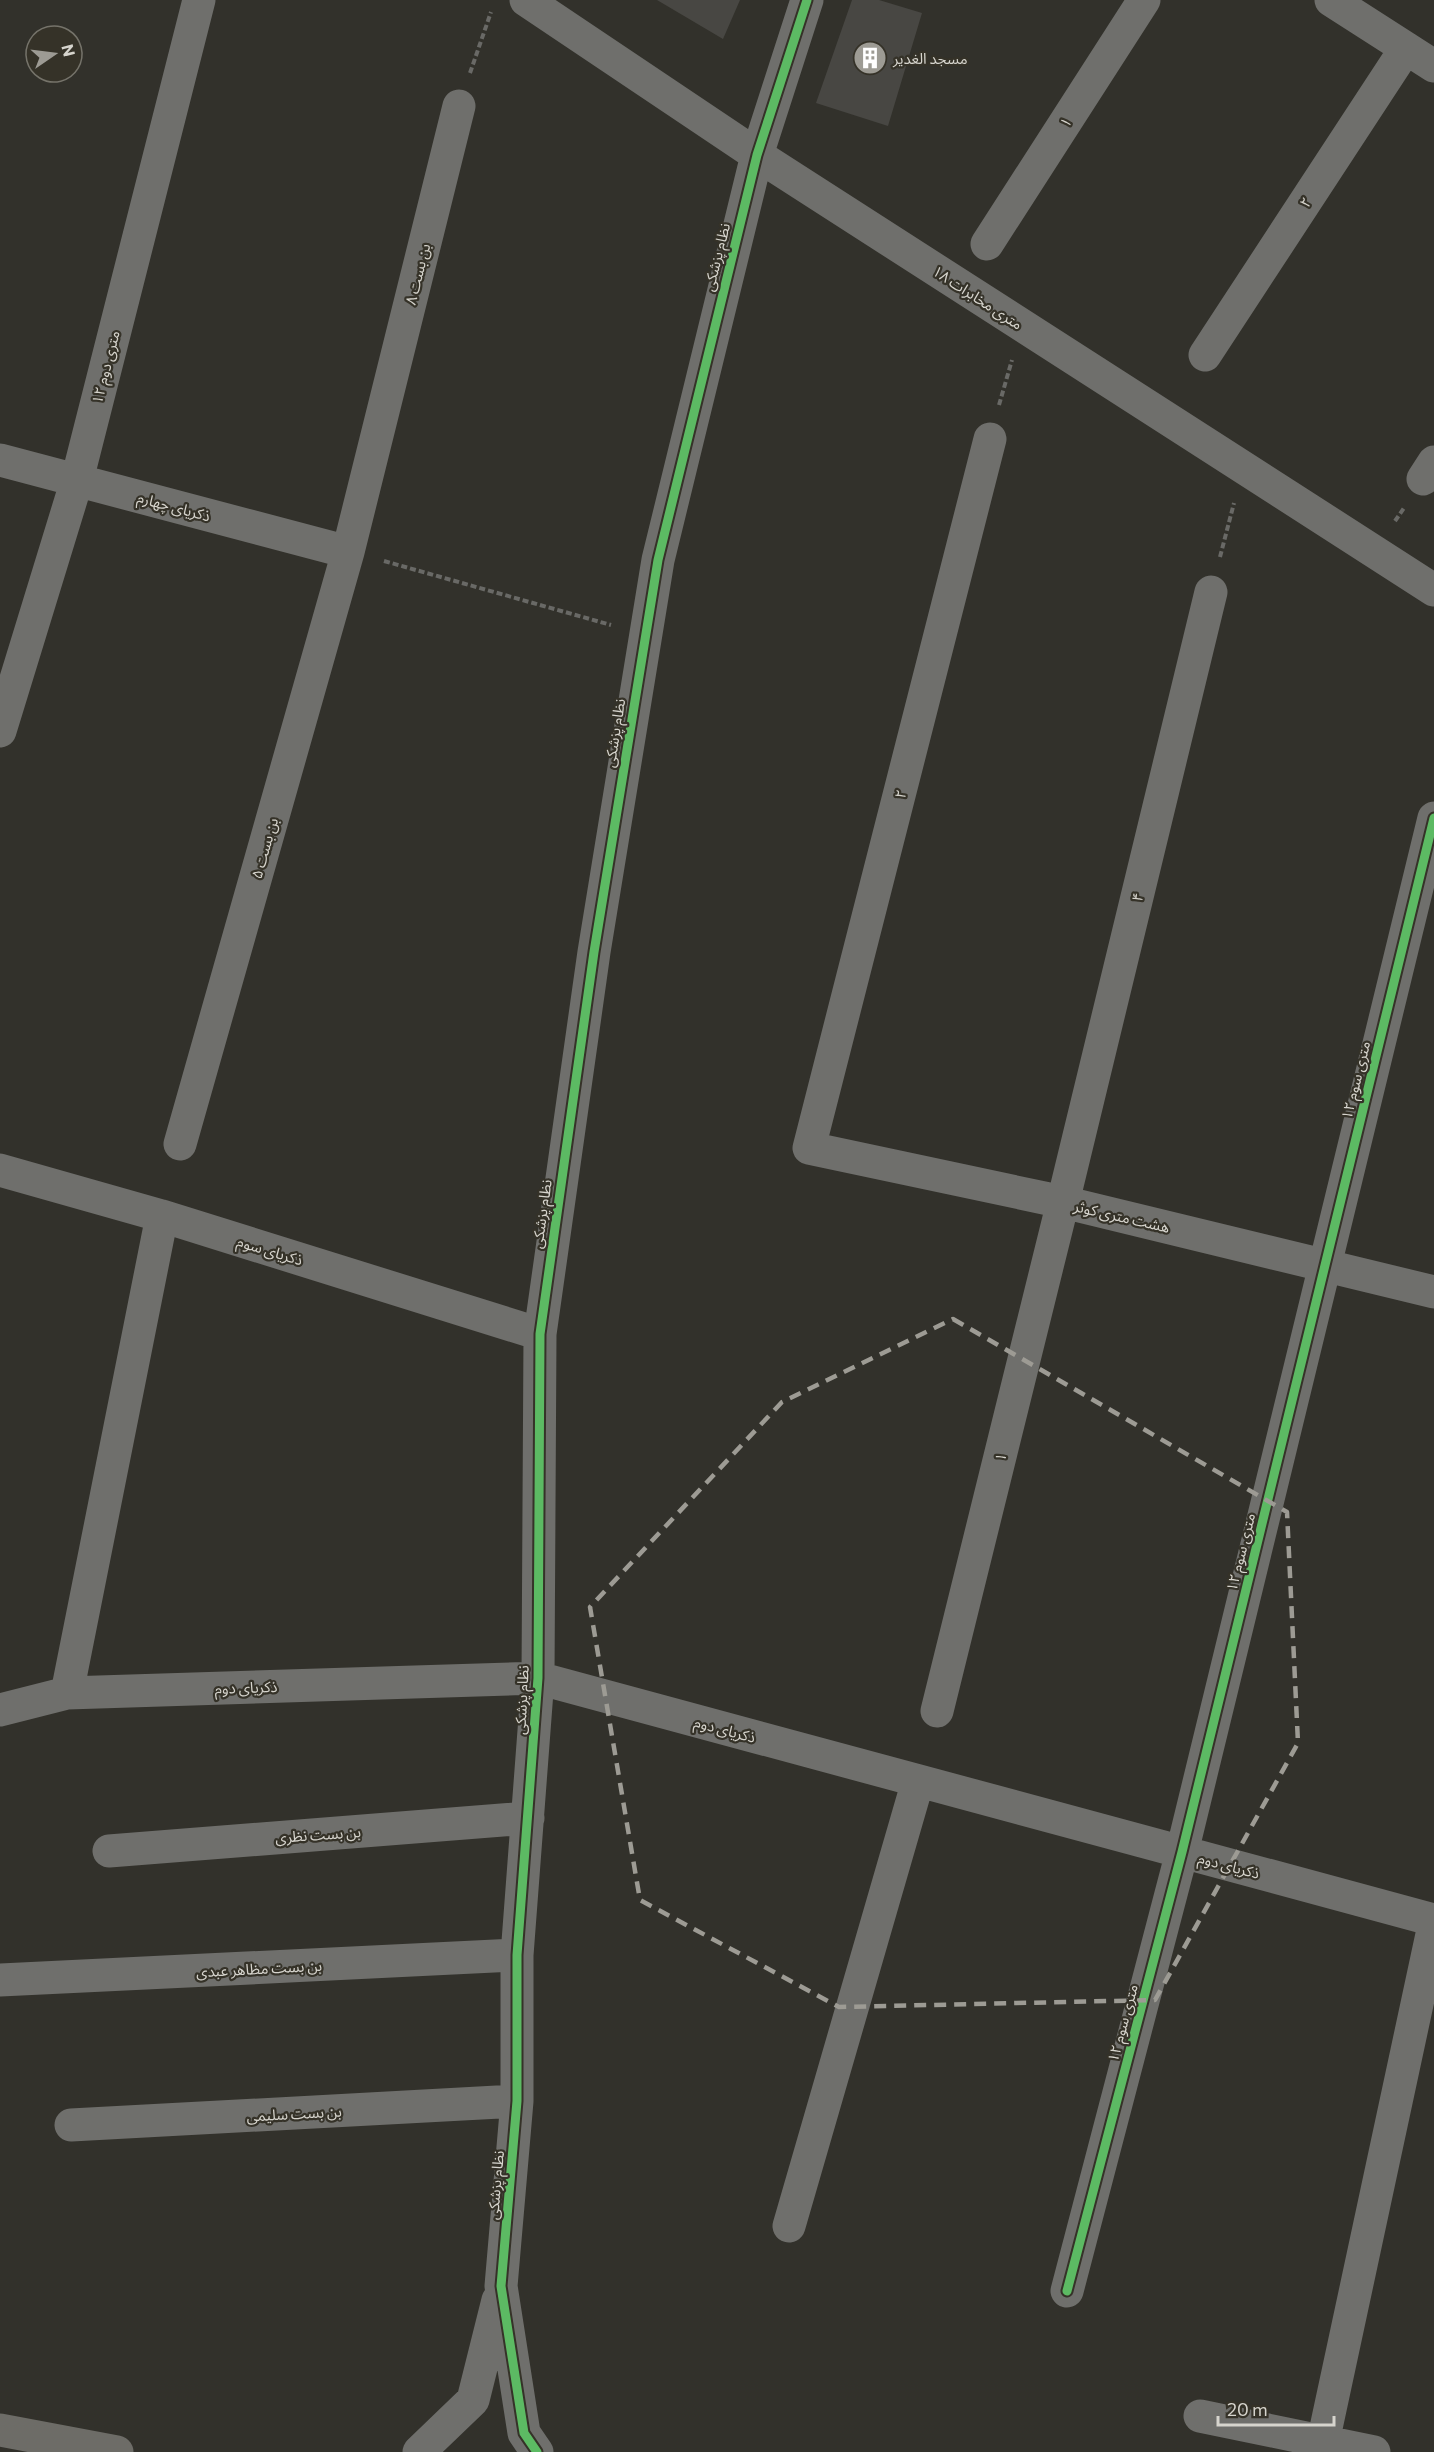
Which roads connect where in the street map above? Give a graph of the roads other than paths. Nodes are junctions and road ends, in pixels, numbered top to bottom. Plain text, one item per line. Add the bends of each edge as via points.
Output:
1 (199, 0) edge
2 (526, 0) edge
3 (807, 0) edge
4 (1144, 0) edge
5 (1331, 0) edge
6 (1406, 48) junction
7 (1434, 66) edge
8 (459, 106) road end
9 (757, 155) junction
10 (987, 244) dead end
11 (1205, 355) dead end
12 (990, 439) road end
13 (0, 460) edge
14 (77, 480) junction
15 (348, 552) junction
16 (1434, 590) edge
17 (1211, 592) road end
18 (0, 731) edge
19 (1434, 818) edge
20 (180, 1144) dead end
21 (809, 1148) joint
22 (0, 1170) edge
23 (1063, 1202) junction
24 (162, 1216) junction
25 (1325, 1264) junction
26 (1434, 1292) edge
27 (540, 1334) junction
28 (538, 1678) junction
29 (67, 1693) junction
30 (0, 1710) edge
31 (937, 1711) dead end
32 (918, 1781) junction
33 (528, 1818) junction
34 (109, 1851) dead end
35 (1182, 1852) junction
36 (1434, 1920) edge
37 (1434, 1925) edge
38 (517, 1955) junction
39 (0, 1980) edge
40 (517, 2101) junction
41 (71, 2125) dead end
42 (789, 2226) dead end
43 (501, 2286) junction
44 (1067, 2291) dead end
45 (1200, 2416) dead end
46 (0, 2430) edge
47 (1323, 2442) junction
48 (117, 2452) edge
49 (418, 2452) edge
50 (537, 2452) edge
51 (1374, 2452) edge

1 - 14 street, ۱۲ متری دوم
2 - 9 street, ۱۸ متری مخابرات
3 - 9 street, نظام پزشکی
4 - 10 street, ۱
5 - 6 street
6 - 7 street
6 - 11 street, ۲
8 - 15 street, بن بست ۸
9 - 16 street, ۱۸ متری مخابرات
9 - 27 street, نظام پزشکی via 658,560 594,952
12 - 21 street, ۲
13 - 14 street, ذکریای چهارم
14 - 15 street, ذکریای چهارم
14 - 18 street, ۱۲ متری دوم
15 - 20 street, بن بست ۵
17 - 23 street, ۴
19 - 25 street, ۱۲ متری سوم
21 - 23 street, هشت متری کوثر
22 - 24 street, ذکریای سوم
23 - 25 street, هشت متری کوثر
23 - 31 street, ۱
24 - 27 street, ذکریای سوم
24 - 29 street
25 - 26 street, هشت متری کوثر
25 - 35 street, ۱۲ متری سوم
27 - 28 street, نظام پزشکی
28 - 29 street, ذکریای دوم
28 - 32 street, ذکریای دوم
28 - 33 street, نظام پزشکی
29 - 30 street, ذکریای دوم
32 - 35 street, ذکریای دوم
32 - 42 street
33 - 34 street, بن بست نظری
33 - 38 street, نظام پزشکی
35 - 36 street, ذکریای دوم
35 - 44 street, ۱۲ متری سوم
37 - 47 street
38 - 39 street, بن بست مظاهر عبدی
38 - 40 street, نظام پزشکی
40 - 41 street, بن بست سلیمی
40 - 43 street, نظام پزشکی
43 - 49 street via 473,2400
43 - 50 street, نظام پزشکی via 524,2433
45 - 47 street
46 - 48 highway
47 - 51 street

